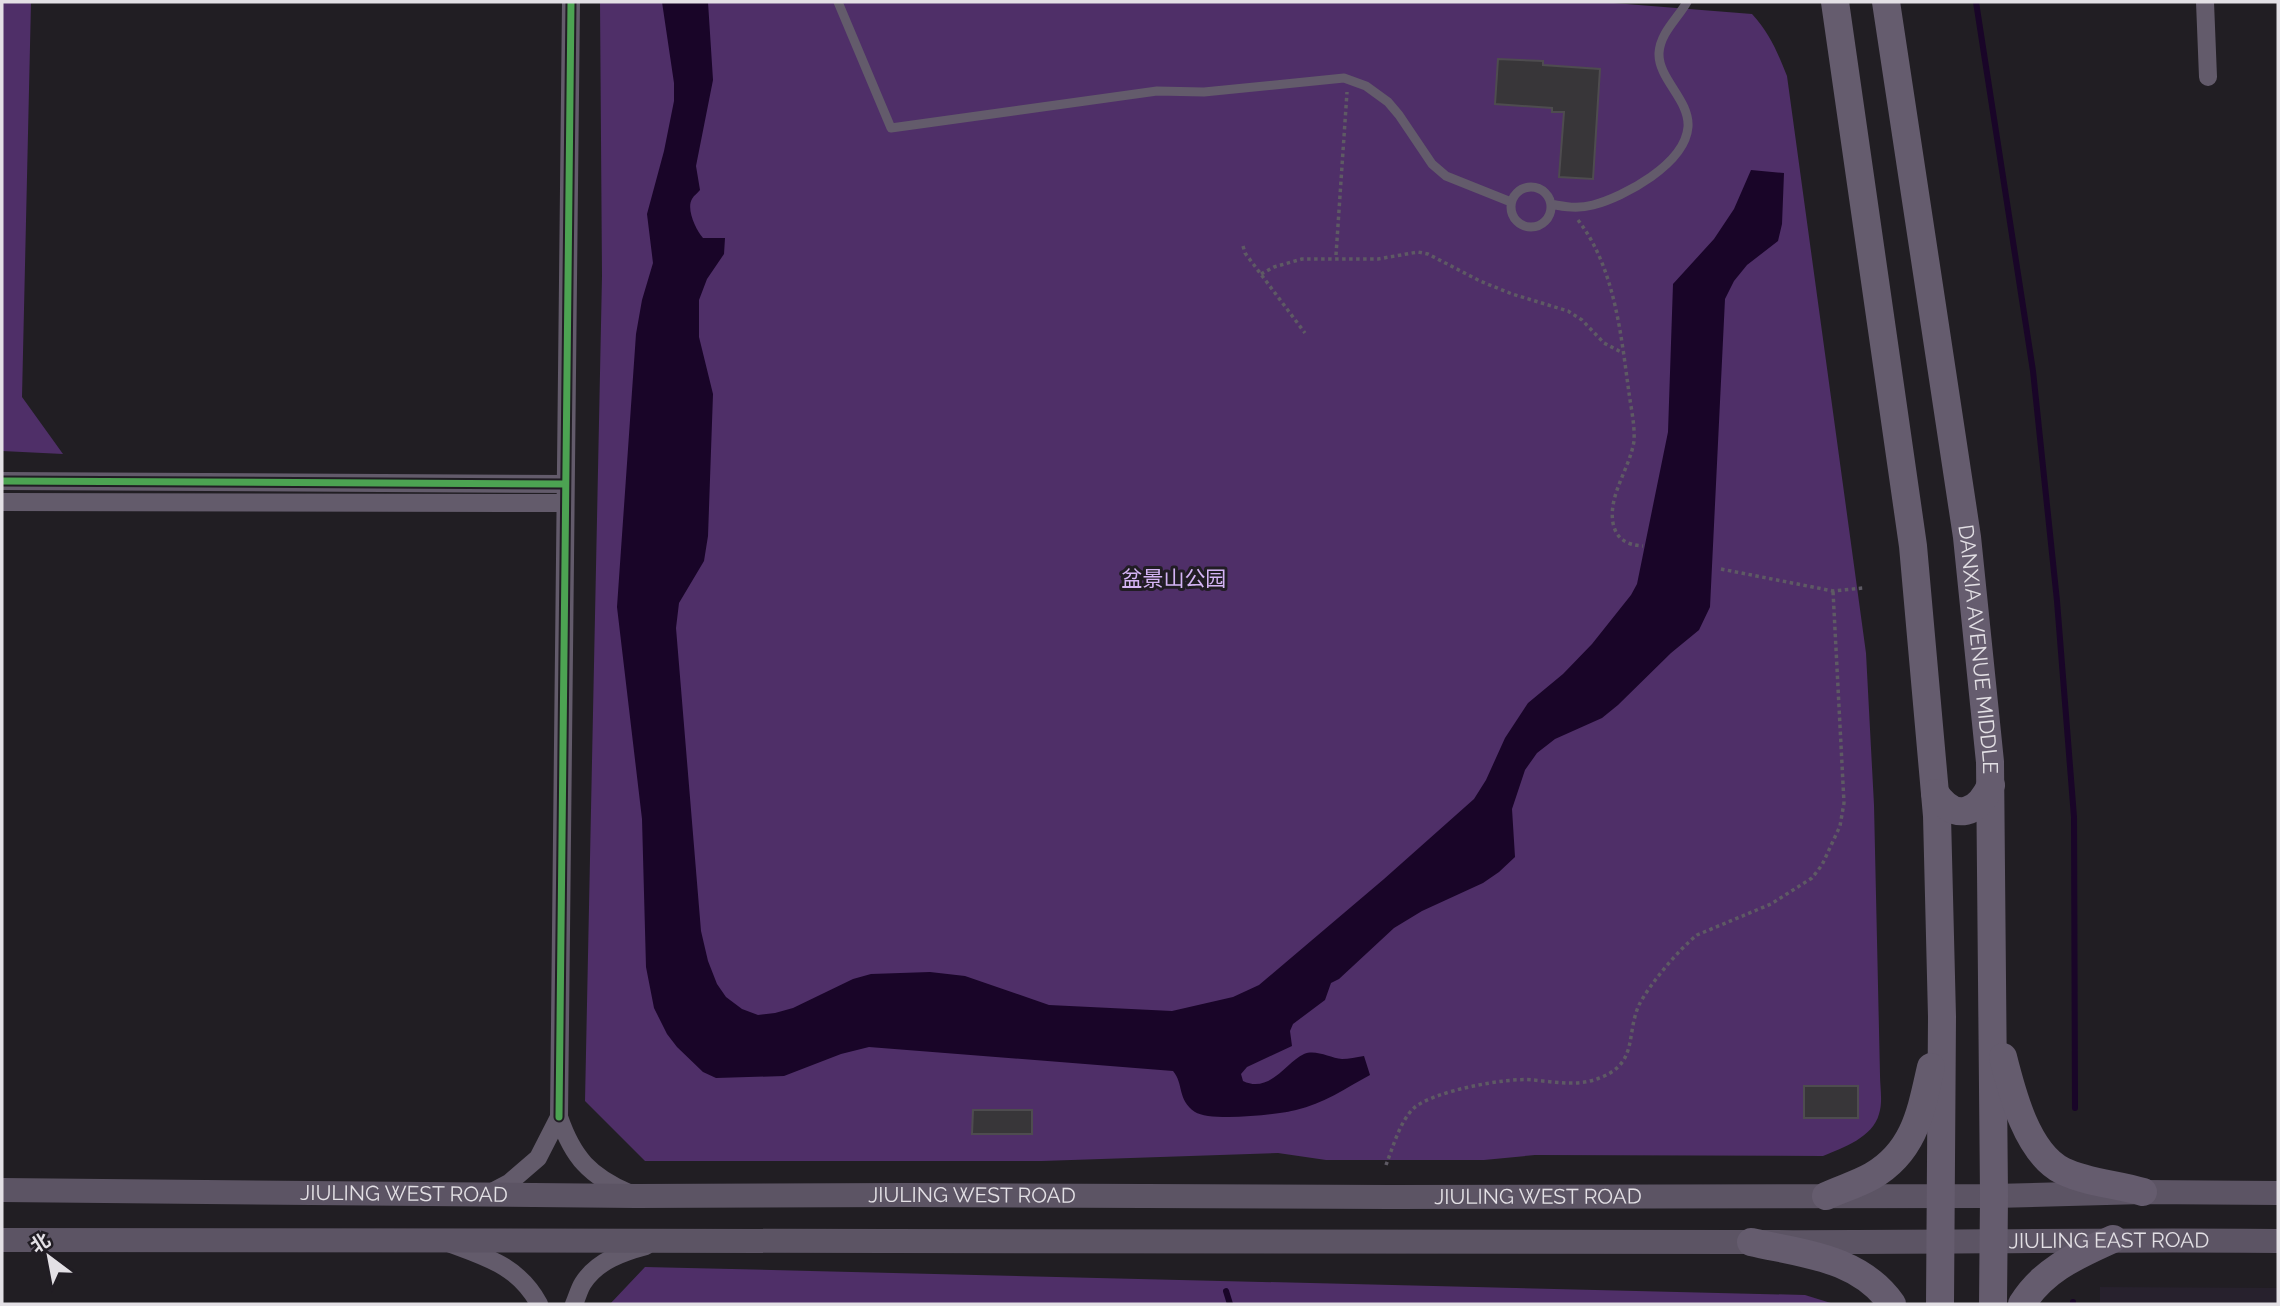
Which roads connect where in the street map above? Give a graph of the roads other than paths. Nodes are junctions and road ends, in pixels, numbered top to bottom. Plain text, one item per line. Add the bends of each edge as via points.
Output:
1 (571, 2) edge
2 (838, 2) edge
3 (1687, 2) edge
4 (1835, 2) edge
5 (1886, 2) edge
6 (2205, 2) edge
7 (2207, 77) dead end
8 (1511, 202) junction
9 (1550, 204) junction
10 (2, 481) edge
11 (565, 484) junction
12 (2, 502) edge
13 (565, 503) junction
14 (1991, 785) junction
15 (1935, 793) junction
16 (1992, 1015) junction
17 (1942, 1017) junction
18 (559, 1117) junction
19 (2, 1190) edge
20 (2143, 1192) junction
21 (2278, 1193) edge
22 (488, 1194) junction
23 (1942, 1194) junction
24 (636, 1196) junction
25 (1826, 1196) junction
26 (1994, 1196) junction
27 (670, 1238) junction
28 (2113, 1239) junction
29 (2, 1240) edge
30 (438, 1240) junction
31 (1994, 1240) junction
32 (1941, 1241) junction
33 (2278, 1241) edge
34 (1751, 1242) junction
35 (538, 1304) edge
36 (574, 1304) edge
37 (1892, 1304) edge
38 (1940, 1304) edge
39 (1993, 1304) edge
40 (2022, 1304) edge

1 - 11 street
2 - 8 lane via 891,128 1157,91 1204,92 1348,80 1388,102 1432,164 1446,176
3 - 9 lane via 1664,37 1659,57 1687,118 1680,148 1659,171 1624,193 1593,205
4 - 15 main road via 1913,546
5 - 14 main road, DANXIA AVENUE MIDDLE via 1967,537
6 - 7 street
8 - 9 lane via 1518,191 1529,187 1545,193
8 - 9 lane via 1514,219 1530,228 1546,220
10 - 11 street
11 - 13 street
12 - 13 street
13 - 18 street
14 - 15 main road via 1980,804 1962,811 1951,810
14 - 16 main road, DANXIA AVENUE MIDDLE
15 - 17 main road
16 - 20 main road via 2022,1118 2050,1162 2089,1180
16 - 26 main road, DANXIA AVENUE MIDDLE
17 - 23 main road
17 - 25 main road via 1920,1112 1906,1146 1871,1176
18 - 22 street via 538,1158
18 - 24 street via 570,1146 587,1167
19 - 22 main road, JIULING WEST ROAD
20 - 21 main road
20 - 26 main road
22 - 24 main road, JIULING WEST ROAD
23 - 25 main road, JIULING WEST ROAD
23 - 26 main road
23 - 32 main road
24 - 25 main road, JIULING WEST ROAD
26 - 31 main road, DANXIA AVENUE MIDDLE
27 - 30 main road, JIULING WEST ROAD
27 - 34 main road, JIULING WEST ROAD
27 - 36 street via 606,1261 583,1282
28 - 31 main road, JIULING EAST ROAD
28 - 33 main road, JIULING EAST ROAD
28 - 40 main road via 2045,1275
29 - 30 main road, JIULING WEST ROAD
30 - 35 street via 489,1258 516,1274
31 - 32 main road, JIULING EAST ROAD
31 - 39 main road, DANXIA AVENUE MIDDLE
32 - 34 main road, JIULING WEST ROAD
32 - 38 main road
34 - 37 main road via 1843,1264 1865,1275

